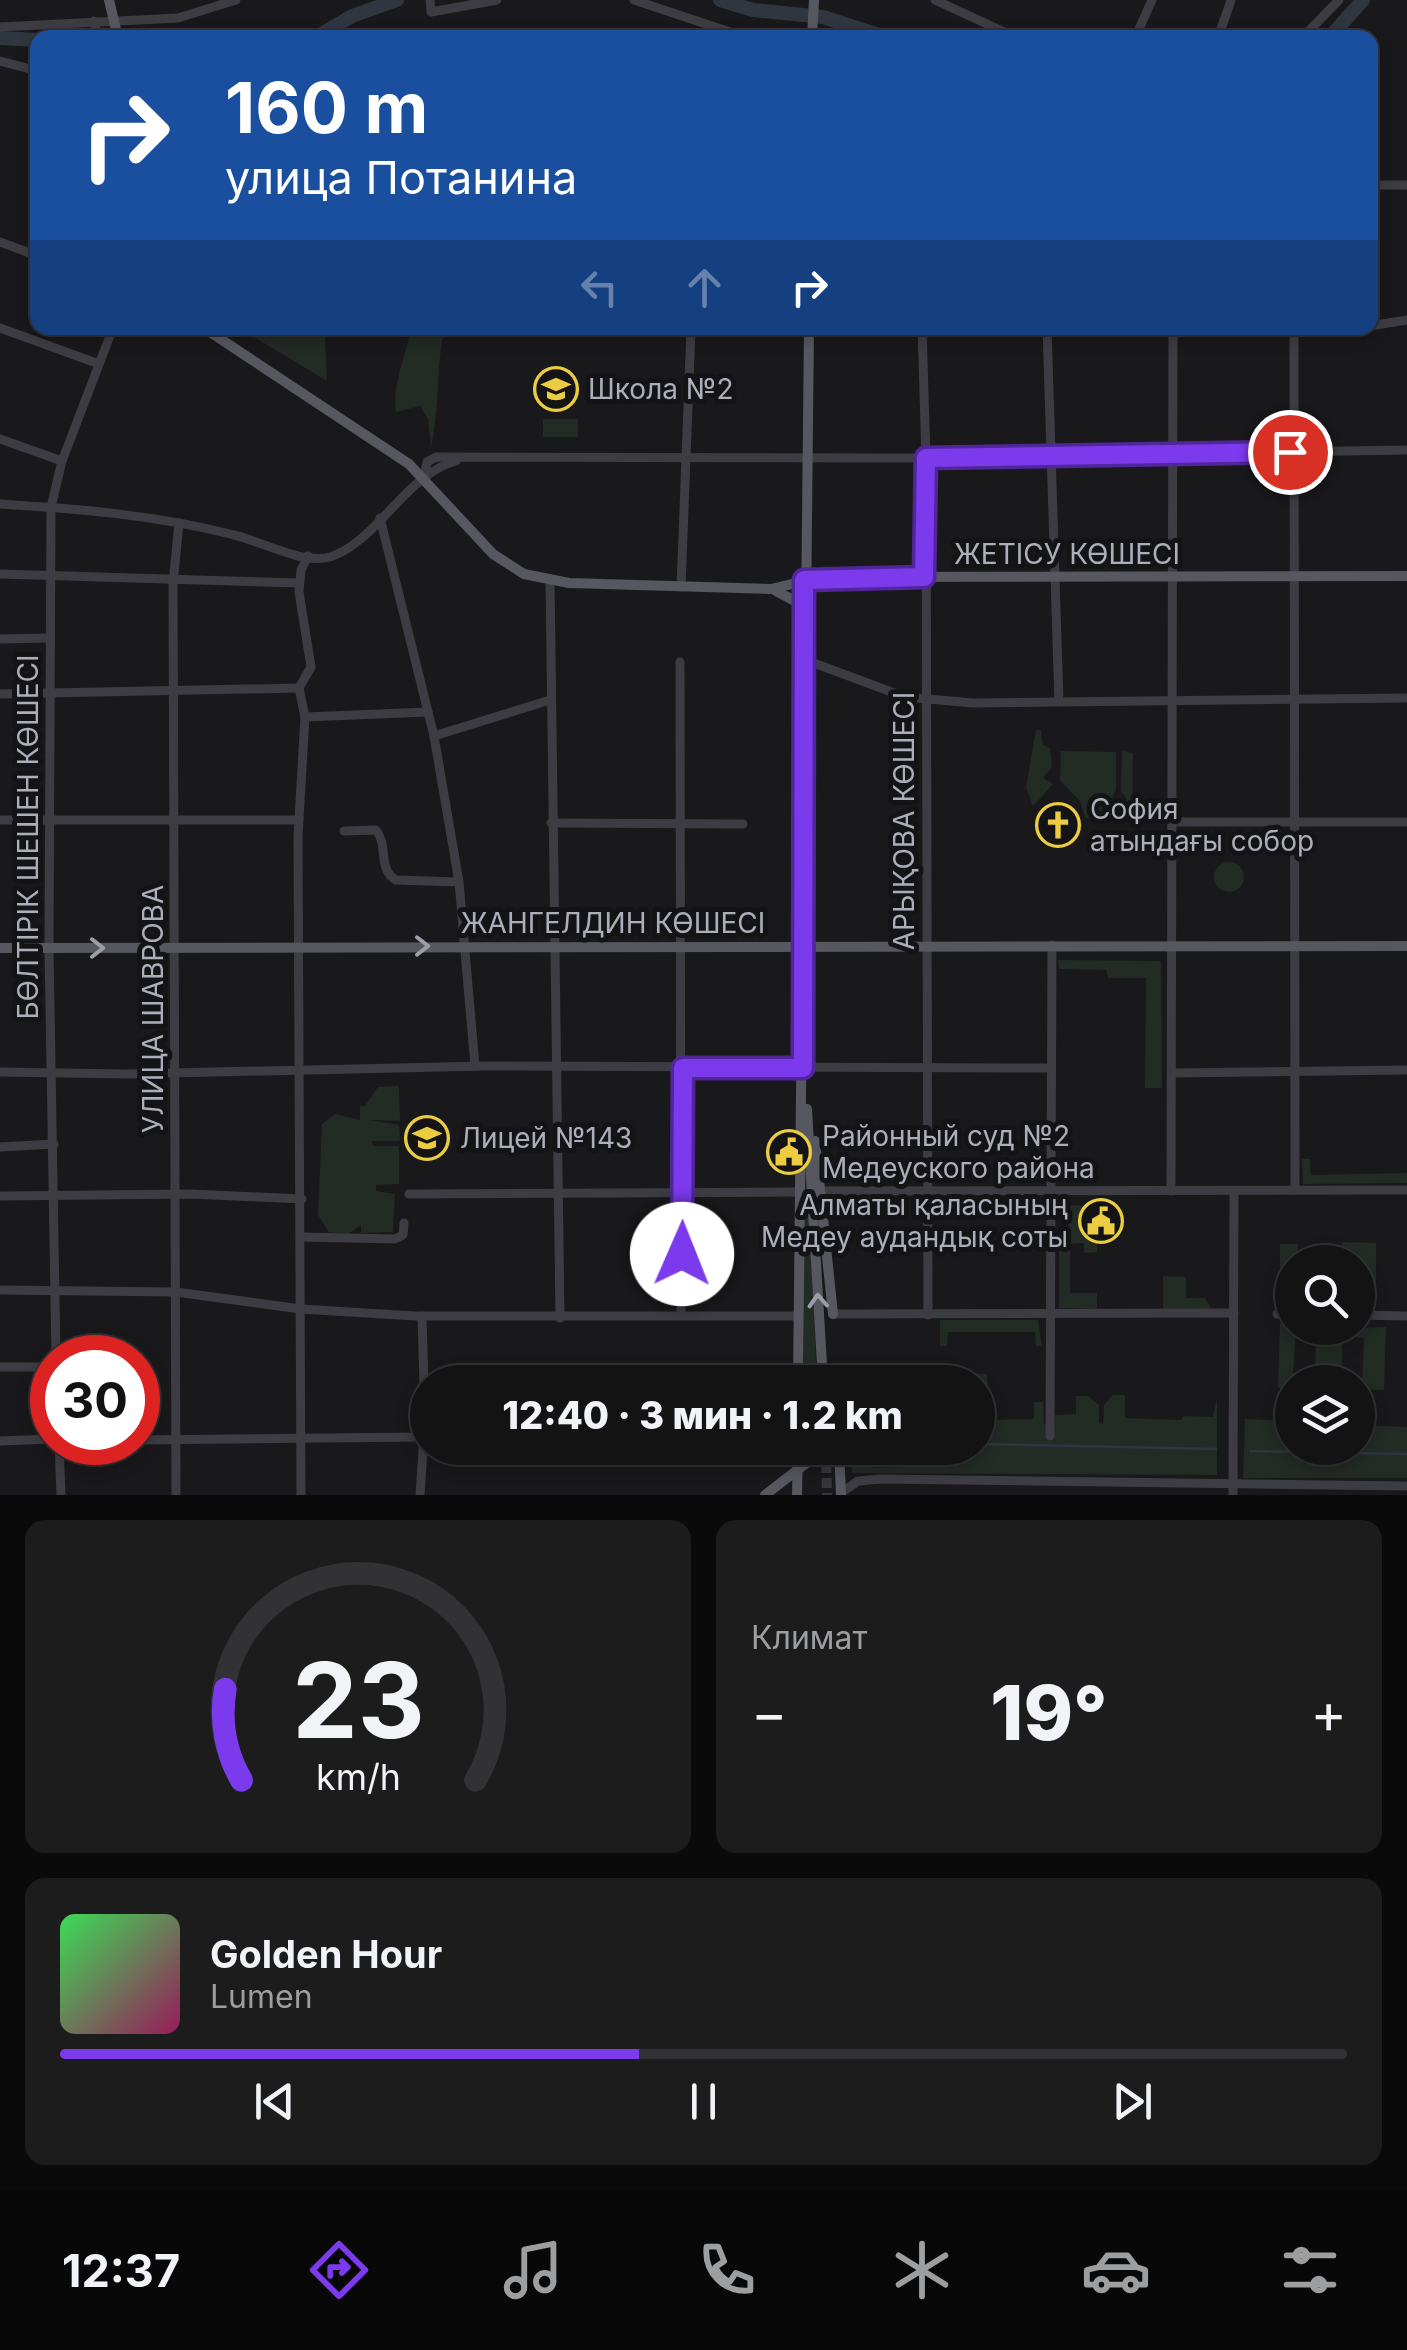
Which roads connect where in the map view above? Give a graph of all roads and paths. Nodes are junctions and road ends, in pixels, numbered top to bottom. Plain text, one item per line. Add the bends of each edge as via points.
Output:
1 (109, 0) edge
2 (236, 0) edge
3 (497, 0) edge
4 (634, 0) edge
5 (814, 0) edge
6 (935, 0) edge
7 (1152, 0) edge
8 (1231, 0) edge
9 (1339, 0) edge
10 (430, 2) edge
11 (114, 20) junction
12 (94, 21) junction
13 (0, 28) edge
14 (96, 30) edge
15 (116, 30) edge
16 (724, 30) edge
17 (812, 30) edge
18 (1000, 30) edge
19 (1139, 30) edge
20 (1221, 30) edge
21 (1310, 30) edge
22 (0, 60) edge
23 (30, 69) edge
24 (1378, 185) edge
25 (1407, 185) edge
26 (0, 242) edge
27 (30, 253) edge
28 (1407, 320) edge
29 (1378, 325) edge
30 (0, 328) edge
31 (109, 335) edge
32 (214, 335) edge
33 (691, 335) edge
34 (809, 335) edge
35 (922, 335) edge
36 (1047, 335) edge
37 (1174, 335) edge
38 (1294, 335) edge
39 (99, 364) junction
40 (0, 439) edge
41 (1407, 450) edge
42 (1174, 452) junction
43 (1050, 453) junction
44 (1296, 453) junction
45 (686, 457) junction
46 (806, 457) junction
47 (926, 458) junction
48 (62, 460) junction
49 (424, 477) junction
50 (0, 504) edge
51 (51, 507) junction
52 (380, 518) junction
53 (179, 523) junction
54 (308, 556) junction
55 (0, 574) edge
56 (50, 574) junction
57 (1296, 576) junction
58 (1407, 576) edge
59 (924, 577) junction
60 (1056, 577) junction
61 (1172, 577) junction
62 (173, 578) junction
63 (804, 580) junction
64 (550, 581) junction
65 (299, 583) junction
66 (681, 587) junction
67 (771, 590) junction
68 (803, 616) junction
69 (50, 638) junction
70 (0, 639) edge
71 (803, 659) junction
72 (680, 662) dead end
73 (299, 688) junction
74 (173, 692) junction
75 (0, 694) edge
76 (49, 694) junction
77 (926, 698) junction
78 (1407, 698) edge
79 (550, 700) junction
80 (1174, 700) junction
81 (1297, 700) junction
82 (1059, 702) junction
83 (428, 712) junction
84 (305, 718) junction
85 (434, 736) junction
86 (175, 818) junction
87 (0, 820) edge
88 (49, 820) junction
89 (299, 820) junction
90 (1173, 822) junction
91 (1407, 822) edge
92 (552, 823) junction
93 (680, 824) junction
94 (743, 824) dead end
95 (1298, 824) junction
96 (344, 831) dead end
97 (459, 882) junction
98 (802, 945) junction
99 (1052, 945) junction
100 (1296, 945) junction
101 (467, 946) junction
102 (556, 946) junction
103 (682, 946) junction
104 (926, 946) junction
105 (1407, 946) edge
106 (300, 947) junction
107 (1172, 947) junction
108 (0, 948) edge
109 (49, 948) junction
110 (174, 948) junction
111 (475, 1066) junction
112 (683, 1068) junction
113 (803, 1068) junction
114 (1050, 1068) junction
115 (302, 1069) junction
116 (559, 1069) junction
117 (926, 1069) junction
118 (1407, 1070) edge
119 (0, 1072) edge
120 (176, 1072) junction
121 (54, 1073) junction
122 (1173, 1073) junction
123 (1298, 1073) junction
124 (807, 1101) junction
125 (54, 1144) junction
126 (0, 1147) edge
127 (1296, 1190) junction
128 (1407, 1190) edge
129 (823, 1191) junction
130 (928, 1191) junction
131 (1171, 1191) junction
132 (799, 1192) junction
133 (1234, 1192) junction
134 (682, 1193) junction
135 (1049, 1193) junction
136 (177, 1194) junction
137 (410, 1194) dead end
138 (560, 1194) junction
139 (0, 1196) edge
140 (56, 1198) junction
141 (302, 1199) junction
142 (404, 1223) dead end
143 (302, 1237) junction
144 (0, 1290) edge
145 (56, 1290) junction
146 (176, 1292) junction
147 (302, 1309) junction
148 (1234, 1313) junction
149 (833, 1314) joint
150 (1048, 1314) junction
151 (681, 1315) junction
152 (928, 1315) junction
153 (1375, 1315) edge
154 (422, 1316) junction
155 (798, 1316) junction
156 (1407, 1316) edge
157 (560, 1318) junction
158 (56, 1335) edge
159 (422, 1365) edge
160 (798, 1365) edge
161 (821, 1365) edge
162 (0, 1367) edge
163 (30, 1367) edge
164 (1050, 1436) dead end
165 (410, 1438) edge
166 (300, 1439) junction
167 (160, 1440) edge
168 (176, 1440) junction
169 (0, 1441) edge
170 (30, 1441) edge
171 (58, 1465) edge
172 (421, 1465) edge
173 (797, 1465) edge
174 (805, 1465) edge
175 (840, 1465) edge
176 (797, 1472) junction
177 (976, 1480) junction
178 (1407, 1486) edge
179 (1234, 1489) edge
180 (840, 1494) edge
181 (975, 1494) edge
182 (61, 1495) edge
183 (176, 1495) edge
184 (301, 1495) edge
185 (420, 1495) edge
186 (765, 1495) edge
187 (797, 1495) edge

1 - 11 main road
2 - 11 street via 196,15
3 - 10 street via 431,12
4 - 16 street
5 - 17 main road
6 - 18 street
7 - 19 street
8 - 20 street
9 - 21 street
11 - 12 street
11 - 15 main road
12 - 13 street
12 - 14 street
22 - 23 street
24 - 25 street
26 - 27 street
28 - 29 street
30 - 39 street
31 - 39 street, БӨЛТІРІК ШЕШЕН КӨШЕСІ
32 - 49 main road
33 - 45 street
34 - 46 main road
35 - 47 street, АРЫҚОВА КӨШЕСІ
36 - 43 street
37 - 42 street
38 - 44 street
39 - 48 street, БӨЛТІРІК ШЕШЕН КӨШЕСІ
40 - 48 street
41 - 44 street
42 - 43 street
42 - 44 street
42 - 61 street
43 - 47 street
43 - 60 street
44 - 57 street
45 - 46 street
45 - 49 street via 459,460
45 - 66 street
46 - 47 street
46 - 63 main road
47 - 59 street, АРЫҚОВА КӨШЕСІ
48 - 51 street, БӨЛТІРІК ШЕШЕН КӨШЕСІ
49 - 52 street
49 - 64 main road via 494,554
50 - 51 street
51 - 53 street
51 - 56 street, БӨЛТІРІК ШЕШЕН КӨШЕСІ
52 - 54 street via 344,550 328,558
52 - 83 street
53 - 54 street
53 - 62 street, УЛИЦА ШАВРОВА
54 - 65 street
55 - 56 street
56 - 62 street
56 - 69 street, БӨЛТІРІК ШЕШЕН КӨШЕСІ
57 - 58 main road, ЖЕТІСУ КӨШЕСІ
57 - 61 main road, ЖЕТІСУ КӨШЕСІ
57 - 81 street
59 - 60 main road, ЖЕТІСУ КӨШЕСІ
59 - 63 main road, ЖЕТІСУ КӨШЕСІ
59 - 77 street, АРЫҚОВА КӨШЕСІ
60 - 61 main road, ЖЕТІСУ КӨШЕСІ
60 - 82 street
61 - 80 street
62 - 65 street
62 - 74 street, УЛИЦА ШАВРОВА
63 - 67 main road, ЖЕТІСУ КӨШЕСІ
63 - 68 main road
64 - 66 main road, ЖЕТІСУ КӨШЕСІ
64 - 79 street
65 - 73 street via 311,667
66 - 67 main road, ЖЕТІСУ КӨШЕСІ
67 - 68 main road via 794,601
68 - 71 main road
69 - 70 street
69 - 76 street, БӨЛТІРІК ШЕШЕН КӨШЕСІ
71 - 77 street via 874,688
71 - 98 main road
72 - 93 street
73 - 74 street
73 - 84 street
74 - 76 street
74 - 86 street, УЛИЦА ШАВРОВА
75 - 76 street
76 - 88 street, БӨЛТІРІК ШЕШЕН КӨШЕСІ
77 - 82 street
77 - 104 street, АРЫҚОВА КӨШЕСІ
78 - 81 street
79 - 85 street
79 - 92 street
80 - 81 street
80 - 82 street
80 - 90 street
81 - 95 street
83 - 84 street
83 - 85 street
84 - 89 street
85 - 97 street
86 - 88 street
86 - 89 street
86 - 110 street, УЛИЦА ШАВРОВА
87 - 88 street
88 - 109 street, БӨЛТІРІК ШЕШЕН КӨШЕСІ
89 - 106 street
90 - 95 street
90 - 107 street
91 - 95 street
92 - 93 street
92 - 102 street
93 - 94 street
93 - 103 street
95 - 100 street
96 - 97 street via 376,830 385,868 396,880
97 - 101 street
98 - 103 main road, ЖАНГЕЛДИН КӨШЕСІ
98 - 104 main road, ЖАНГЕЛДИН КӨШЕСІ
98 - 113 main road
99 - 104 main road, ЖАНГЕЛДИН КӨШЕСІ
99 - 107 main road, ЖАНГЕЛДИН КӨШЕСІ
99 - 114 street
100 - 105 main road, ЖАНГЕЛДИН КӨШЕСІ
100 - 107 main road, ЖАНГЕЛДИН КӨШЕСІ
100 - 123 street
101 - 102 main road, ЖАНГЕЛДИН КӨШЕСІ
106 -> 101 main road, ЖАНГЕЛДИН КӨШЕСІ
101 - 111 street
102 - 103 main road, ЖАНГЕЛДИН КӨШЕСІ
102 - 116 street
103 - 112 street
104 - 117 street, АРЫҚОВА КӨШЕСІ
106 - 110 main road, ЖАНГЕЛДИН КӨШЕСІ
106 - 115 street
107 - 122 street
108 - 109 main road, ЖАНГЕЛДИН КӨШЕСІ
109 -> 110 main road, ЖАНГЕЛДИН КӨШЕСІ
109 - 121 street, БӨЛТІРІК ШЕШЕН КӨШЕСІ
110 - 120 street, УЛИЦА ШАВРОВА
111 - 115 street
111 - 116 street
112 - 113 street
112 - 116 street
112 - 134 street
113 - 117 street
113 - 124 main road
113 - 132 main road
114 - 117 street
114 - 135 street
115 - 120 street
115 - 141 street
116 - 138 street
117 - 130 street, АРЫҚОВА КӨШЕСІ
118 - 123 street
119 - 121 street
120 - 121 street
120 - 136 street, УЛИЦА ШАВРОВА
121 - 125 street, БӨЛТІРІК ШЕШЕН КӨШЕСІ
122 - 123 street
122 - 131 street
123 - 127 street
124 - 129 main road
161 -> 124 main road
125 - 126 street
125 - 140 street, БӨЛТІРІК ШЕШЕН КӨШЕСІ
127 - 128 street
127 - 133 street
129 - 130 street
129 - 149 main road
130 - 135 street
130 - 152 street, АРЫҚОВА КӨШЕСІ
131 - 133 street
131 - 135 street
132 - 134 street
132 - 155 main road
133 - 148 street
134 - 138 street
134 - 151 street
135 - 150 street
136 - 140 street
136 - 141 street
136 - 146 street, УЛИЦА ШАВРОВА
137 - 138 street
138 - 157 street
139 - 140 street
140 - 145 street, БӨЛТІРІК ШЕШЕН КӨШЕСІ
141 - 143 street
142 - 143 street via 404,1235 395,1239
143 - 147 street
144 - 145 street
145 - 146 street
145 - 158 street, БӨЛТІРІК ШЕШЕН КӨШЕСІ
146 - 147 street
146 - 168 street, УЛИЦА ШАВРОВА
147 - 154 street
147 - 166 street
148 - 150 street
148 - 179 street
149 - 152 street
150 - 152 street
150 - 164 street
151 - 155 street
151 - 157 street
153 - 156 street
154 - 157 street
154 - 159 street
155 - 160 main road
162 - 163 street
165 - 166 street
166 - 168 street
166 - 184 street
167 - 168 street
168 - 183 street, УЛИЦА ШАВРОВА
169 - 170 street
171 - 182 street
172 - 185 street
173 - 176 main road
174 - 176 main road
175 - 180 main road
176 - 186 main road
176 - 187 main road
177 - 179 street
177 - 180 street via 867,1479
177 - 181 street
178 - 179 street

